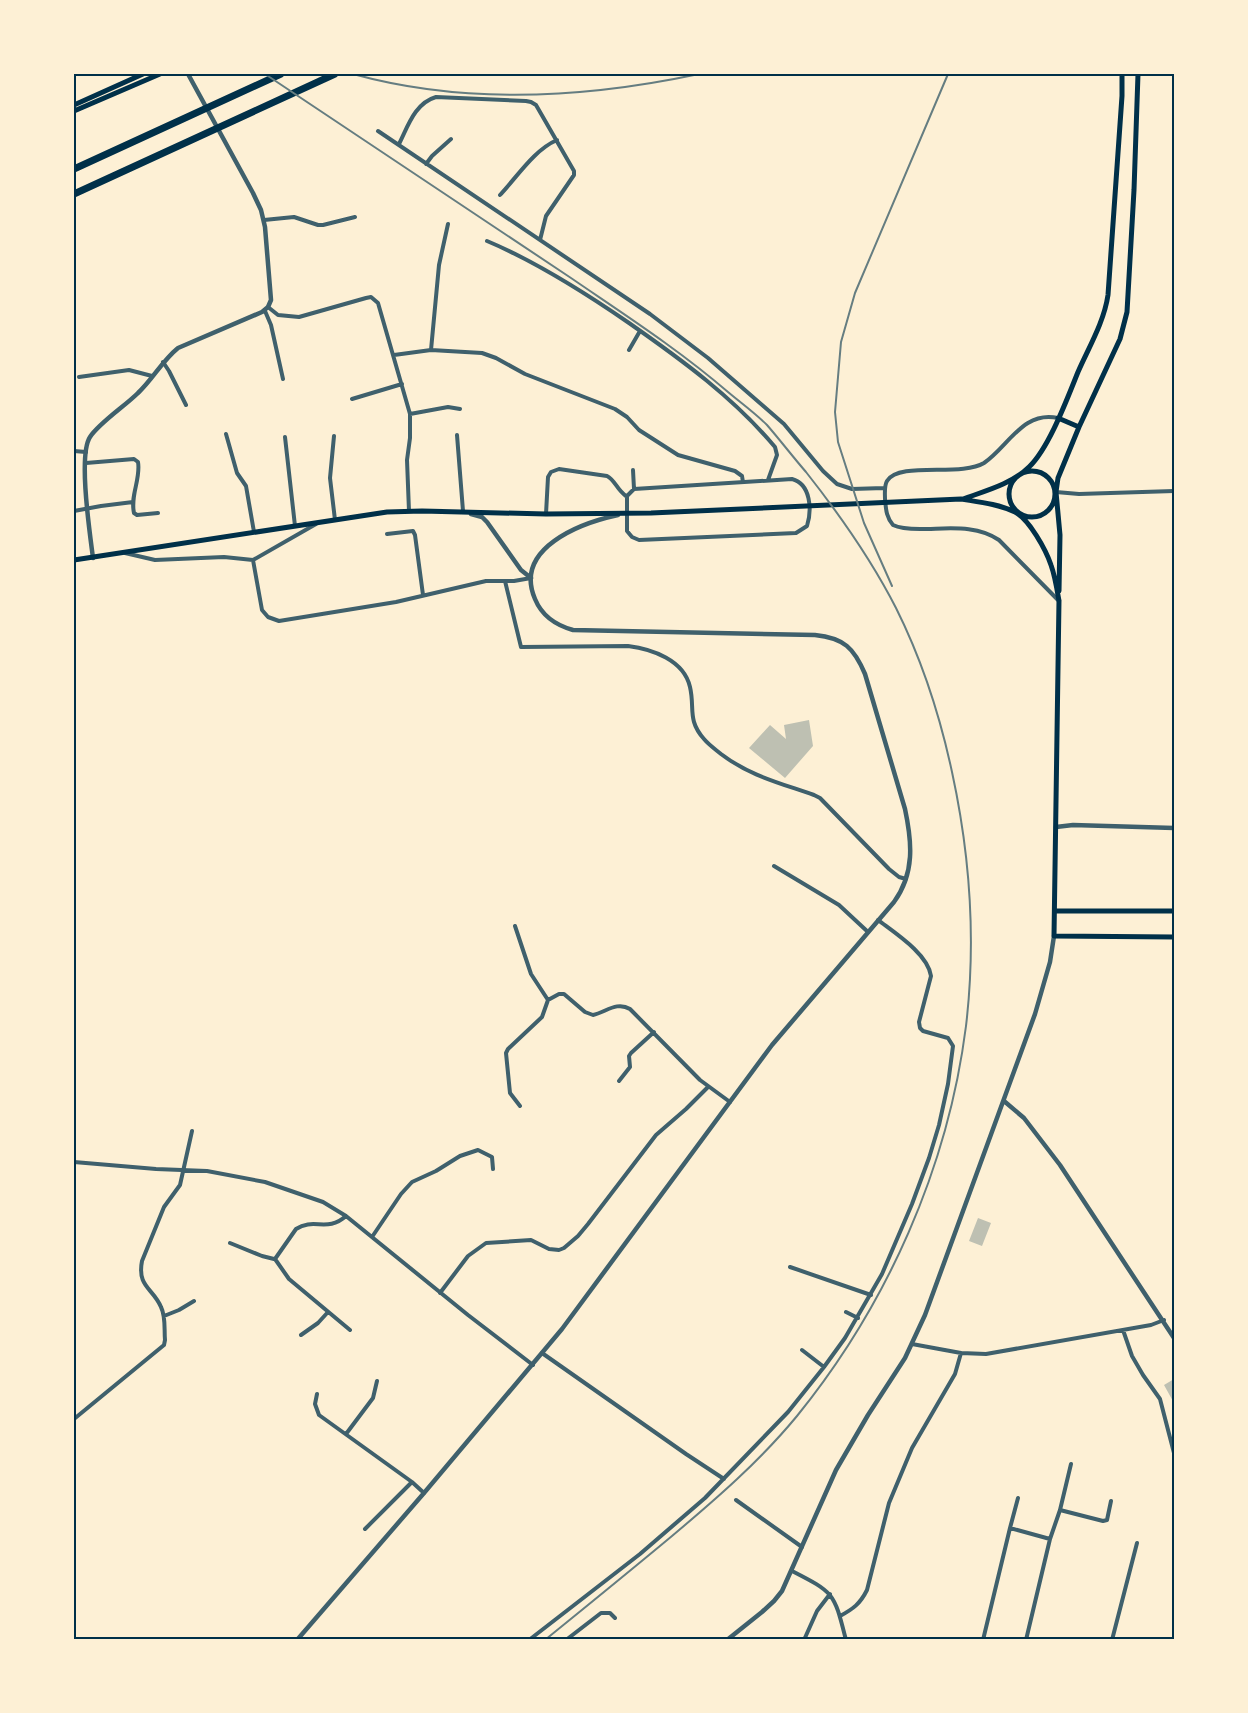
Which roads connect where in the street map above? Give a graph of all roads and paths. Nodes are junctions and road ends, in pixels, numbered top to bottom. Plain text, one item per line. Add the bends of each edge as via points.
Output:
1 (143, 74) edge
2 (160, 74) edge
3 (188, 74) edge
4 (281, 74) edge
5 (335, 74) edge
6 (1122, 74) edge
7 (1138, 74) edge
8 (74, 105) edge
9 (74, 111) edge
10 (378, 131) dead end
11 (451, 139) dead end
12 (557, 140) junction
13 (399, 144) junction
14 (426, 164) junction
15 (74, 169) edge
16 (74, 194) edge
17 (500, 195) dead end
18 (355, 217) dead end
19 (264, 220) junction
20 (448, 224) dead end
21 (540, 240) junction
22 (487, 241) dead end
23 (266, 309) junction
24 (640, 331) junction
25 (431, 350) junction
26 (629, 350) dead end
27 (394, 355) junction
28 (163, 362) junction
29 (152, 376) junction
30 (79, 377) dead end
31 (283, 379) dead end
32 (402, 384) junction
33 (352, 399) dead end
34 (186, 405) dead end
35 (460, 409) dead end
36 (410, 414) junction
37 (1058, 418) junction
38 (1079, 427) junction
39 (226, 434) dead end
40 (456, 435) dead end
41 (334, 436) dead end
42 (285, 437) dead end
43 (74, 451) edge
44 (86, 452) junction
45 (86, 463) junction
46 (633, 470) dead end
47 (1020, 474) junction
48 (768, 480) junction
49 (743, 482) junction
50 (885, 488) junction
51 (634, 489) junction
52 (1174, 491) edge
53 (1056, 492) junction
54 (627, 496) junction
55 (961, 499) junction
56 (133, 502) junction
57 (87, 508) junction
58 (74, 511) edge
59 (409, 511) junction
60 (463, 512) junction
61 (158, 513) dead end
62 (626, 513) junction
63 (1018, 513) junction
64 (546, 514) junction
65 (335, 520) junction
66 (320, 522) junction
67 (295, 526) junction
68 (254, 532) junction
69 (387, 534) dead end
70 (124, 553) junction
71 (93, 558) junction
72 (74, 560) edge
73 (253, 560) junction
74 (531, 578) junction
75 (506, 581) junction
76 (423, 595) junction
77 (1059, 601) junction
78 (1056, 826) junction
79 (1174, 828) edge
80 (774, 866) dead end
81 (906, 879) junction
82 (1055, 911) junction
83 (1174, 911) edge
84 (878, 920) junction
85 (515, 926) dead end
86 (868, 933) junction
87 (1054, 936) junction
88 (1174, 937) edge
89 (548, 1000) junction
90 (654, 1032) junction
91 (619, 1081) dead end
92 (708, 1087) junction
93 (1004, 1101) junction
94 (730, 1102) junction
95 (520, 1106) dead end
96 (192, 1131) dead end
97 (74, 1162) edge
98 (184, 1169) junction
99 (493, 1169) dead end
100 (346, 1216) junction
101 (372, 1237) junction
102 (230, 1244) dead end
103 (275, 1259) junction
104 (790, 1267) dead end
105 (440, 1293) junction
106 (871, 1295) junction
107 (194, 1300) dead end
108 (328, 1312) junction
109 (846, 1312) dead end
110 (164, 1316) junction
111 (858, 1318) junction
112 (1164, 1320) junction
113 (350, 1330) dead end
114 (1123, 1330) junction
115 (301, 1335) dead end
116 (1174, 1338) edge
117 (912, 1344) junction
118 (802, 1350) dead end
119 (542, 1353) junction
120 (961, 1353) junction
121 (533, 1365) junction
122 (824, 1367) junction
123 (377, 1381) dead end
124 (317, 1394) dead end
125 (74, 1419) edge
126 (346, 1434) junction
127 (1174, 1453) edge
128 (1071, 1464) dead end
129 (724, 1479) junction
130 (412, 1482) junction
131 (424, 1493) junction
132 (1018, 1498) dead end
133 (736, 1500) dead end
134 (1112, 1501) dead end
135 (1060, 1510) junction
136 (1010, 1527) junction
137 (365, 1529) dead end
138 (1050, 1539) junction
139 (1137, 1543) dead end
140 (802, 1547) junction
141 (792, 1571) junction
142 (830, 1594) junction
143 (840, 1616) junction
144 (615, 1618) dead end
145 (297, 1640) edge
146 (529, 1640) edge
147 (566, 1640) edge
148 (727, 1640) edge
149 (804, 1640) edge
150 (846, 1640) edge
151 (983, 1640) edge
152 (1026, 1640) edge
153 (1112, 1640) edge

1 - 8 main road
2 - 9 main road
3 - 19 street
4 - 15 highway
5 - 16 highway
6 - 37 main road via 1107,301
7 - 38 main road via 1127,312 1120,339
10 - 13 street
11 - 14 street
12 - 13 street via 542,112 531,102 442,97 422,105
12 - 17 street via 539,151
12 - 21 street via 574,175 546,216
13 - 14 street
14 - 21 street
18 - 19 street via 323,225 294,217
19 - 23 street via 271,296
20 - 25 street via 439,265
21 - 50 street via 708,358 784,424 837,484 852,489
22 - 24 street via 525,258
23 - 27 street via 282,317 299,317 371,297 378,303
23 - 28 street via 185,344
23 - 31 street
24 - 26 street
24 - 48 street via 711,384 770,441 777,455
25 - 27 street
25 - 49 street via 489,355 525,374 615,409 678,455 735,471
27 - 32 street
28 - 29 street
28 - 34 street
29 - 30 street via 129,370
29 - 44 street via 138,394 90,437
32 - 33 street
32 - 36 street
35 - 36 street via 448,407
36 - 59 street
37 - 38 main road
37 - 47 main road via 1034,462
37 - 50 street via 1044,417 1022,426 981,465 898,472 889,478
38 - 53 main road
39 - 68 street via 237,473 246,486
40 - 60 street
41 - 65 street via 330,478
42 - 67 street
43 - 44 street
44 - 45 street
45 - 56 street via 126,459 138,462
45 - 57 street
46 - 51 street
47 - 53 main road via 1043,473
47 - 55 main road
47 - 63 main road via 1009,493
48 - 49 street
48 - 62 street via 797,480 805,488 809,520 801,531 639,540 627,531
49 - 51 street
50 - 77 street via 887,514 893,525 991,534
51 - 54 street
52 - 53 street
53 - 63 main road via 1053,505 1044,515 1031,518
53 - 77 main road
54 - 62 street
54 - 64 street via 607,476 559,469 548,477
55 - 62 main road
55 - 63 main road
56 - 57 street
56 - 61 street via 137,515
57 - 58 street
57 - 71 street
59 - 60 main road
59 - 65 main road
60 - 64 main road
60 - 74 street via 482,517
62 - 64 main road
62 - 74 street via 582,525 556,539 537,558
63 - 77 main road via 1048,557
65 - 66 main road
66 - 67 main road
66 - 73 street
67 - 68 main road
68 - 70 main road
69 - 76 street via 413,531
70 - 71 main road
70 - 73 street via 155,560
71 - 72 main road
73 - 76 street via 262,610 279,621
74 - 75 street
74 - 81 street via 536,601 545,615 573,630 815,635 848,646 865,674 905,809 911,857
75 - 76 street via 486,581
75 - 81 street via 521,647 628,646 660,654 687,679 694,723 704,740 753,774 820,798 889,869
77 - 78 main road
78 - 79 street
78 - 82 main road
80 - 86 street via 838,905
81 - 84 street
82 - 83 main road
82 - 87 main road
84 - 86 street
84 - 106 street via 909,945 930,969 920,1028 948,1038 953,1046 929,1158 896,1244
85 - 89 street via 531,974
86 - 94 street via 772,1045
87 - 88 main road
87 - 93 street via 1041,996
89 - 90 street via 564,994 593,1015 623,1005
89 - 95 street via 542,1017 506,1053 510,1093
90 - 91 street via 631,1053 630,1067
90 - 92 street
92 - 94 street
92 - 105 street via 656,1135 588,1224 564,1248 554,1250 531,1240 486,1243 468,1256
93 - 112 street via 1016,1110 1067,1175
93 - 117 street
94 - 119 street
96 - 98 street
97 - 98 street
98 - 100 street via 282,1187 323,1202
98 - 110 street via 180,1185 164,1207 142,1261 141,1277
99 - 101 street via 492,1157 478,1150 453,1159 406,1188
100 - 101 street
100 - 103 street via 335,1225 300,1226
101 - 105 street
102 - 103 street
103 - 108 street via 289,1280
104 - 106 street
105 - 121 street
106 - 111 street
107 - 110 street
108 - 113 street
108 - 115 street
109 - 111 street
110 - 125 street via 164,1345
111 - 122 street
112 - 114 street
112 - 116 street
114 - 120 street via 986,1354
114 - 127 street via 1132,1356 1160,1400
117 - 120 street
117 - 140 street via 844,1455
118 - 122 street
119 - 121 street
119 - 129 street
120 - 143 street via 955,1374 912,1448 889,1503 867,1590 855,1608
121 - 131 street
122 - 129 street via 788,1412
123 - 126 street via 372,1398
124 - 126 street via 319,1416
126 - 130 street
128 - 135 street
129 - 146 street via 640,1554
130 - 131 street
130 - 137 street
131 - 145 street
132 - 136 street
133 - 140 street
134 - 135 street via 1109,1516 1103,1521
135 - 138 street
136 - 138 street
136 - 151 street
138 - 152 street
139 - 153 street
140 - 141 street
141 - 142 street
141 - 148 street via 774,1601
142 - 143 street
142 - 149 street
143 - 150 street
144 - 147 street via 601,1613

